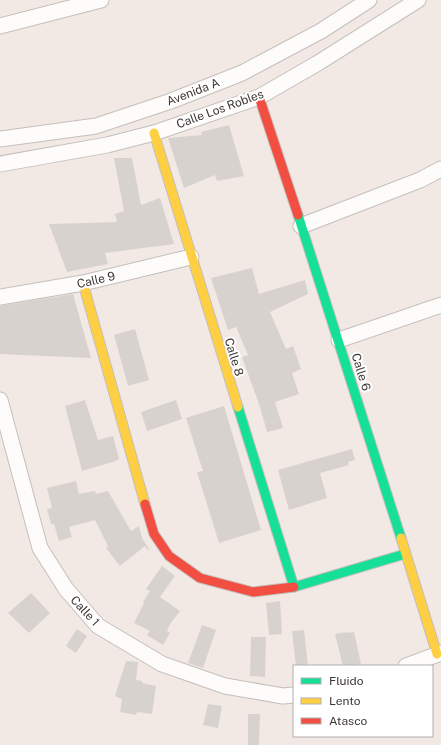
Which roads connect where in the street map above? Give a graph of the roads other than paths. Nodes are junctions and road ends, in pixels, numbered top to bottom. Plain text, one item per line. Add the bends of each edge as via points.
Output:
1 (101, 0) edge
2 (369, 0) edge
3 (418, 0) edge
4 (0, 26) edge
5 (259, 97) junction
6 (154, 133) junction
7 (0, 139) edge
8 (0, 164) edge
9 (441, 169) edge
10 (301, 226) junction
11 (190, 258) junction
12 (83, 283) junction
13 (0, 297) edge
14 (441, 305) edge
15 (339, 340) junction
16 (0, 400) edge
17 (405, 554) junction
18 (294, 587) junction
19 (439, 654) edge
20 (409, 665) edge
21 (293, 694) edge

1 - 4 street
2 - 7 street, Avenida A via 321,31 242,73 171,102 96,126
3 - 5 street, Calle Los Robles
5 - 6 street, Calle Los Robles
5 - 10 street, Calle 6
6 - 8 street, Calle Los Robles via 107,145
6 - 11 street, Calle 8
9 - 10 street via 420,180
10 - 15 street, Calle 6
11 - 12 street, Calle 9
11 - 18 street, Calle 8
12 - 13 street, Calle 9
12 - 18 street via 154,534 165,551 200,578 253,592
14 - 15 street
15 - 17 street, Calle 6
16 - 21 street, Calle 1 via 40,548 66,589 98,626 162,664 176,669 225,686 282,696
17 - 18 street
17 - 19 street, Calle 6
19 - 20 street

